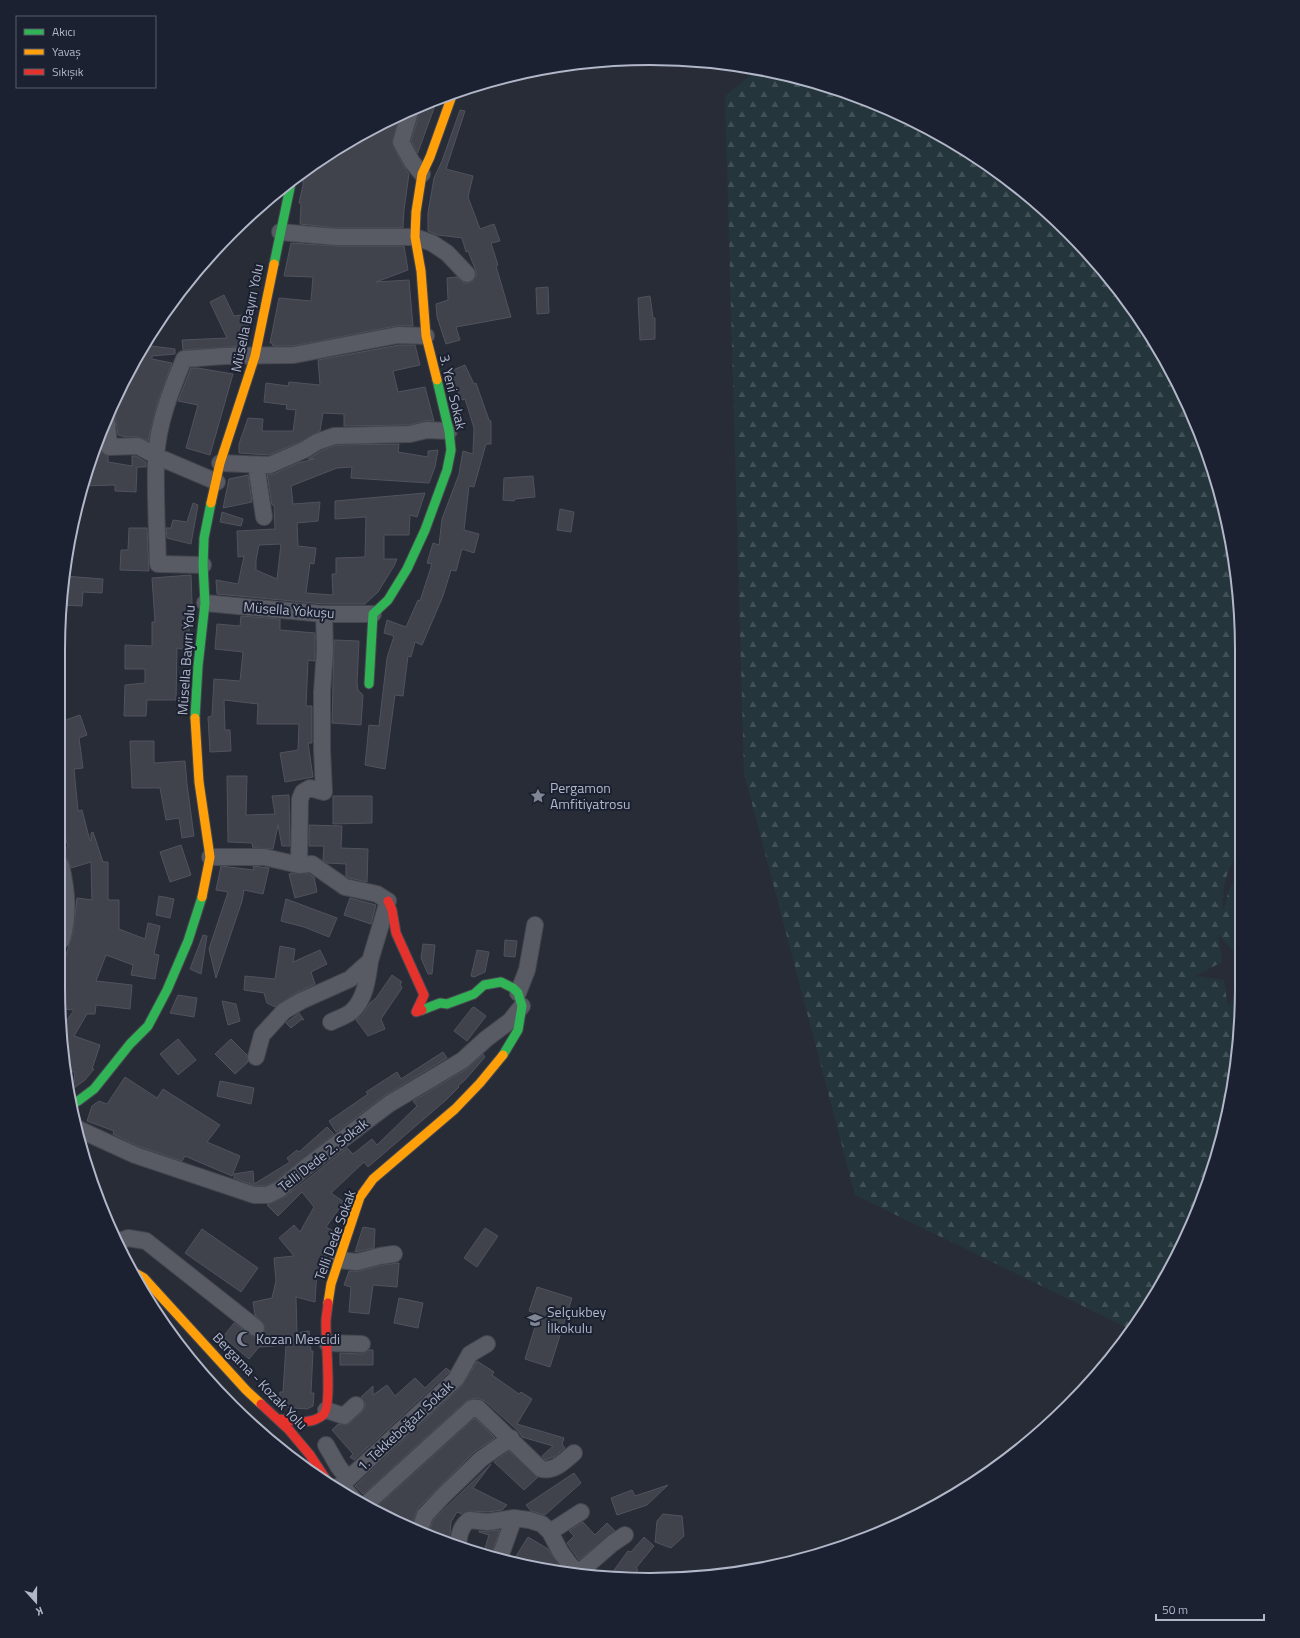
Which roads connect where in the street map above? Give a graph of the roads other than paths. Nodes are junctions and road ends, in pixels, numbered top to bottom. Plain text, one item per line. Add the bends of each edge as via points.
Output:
1 (450, 101) edge
2 (408, 118) edge
3 (422, 174) junction
4 (290, 190) edge
5 (280, 232) junction
6 (415, 237) junction
7 (467, 274) dead end
8 (426, 336) junction
9 (255, 356) junction
10 (449, 431) junction
11 (107, 433) edge
12 (156, 456) junction
13 (220, 463) junction
14 (256, 465) junction
15 (217, 482) junction
16 (264, 517) dead end
17 (203, 565) junction
18 (205, 603) junction
19 (324, 614) junction
20 (373, 614) junction
21 (369, 684) dead end
22 (210, 857) junction
23 (299, 865) junction
24 (65, 888) edge
25 (388, 901) junction
26 (535, 925) dead end
27 (65, 930) edge
28 (370, 961) junction
29 (520, 1000) junction
30 (331, 1022) dead end
31 (256, 1057) dead end
32 (76, 1102) edge
33 (83, 1131) edge
34 (122, 1240) edge
35 (394, 1254) dead end
36 (338, 1260) junction
37 (141, 1276) edge
38 (256, 1328) dead end
39 (327, 1343) junction
40 (362, 1344) dead end
41 (487, 1344) dead end
42 (356, 1405) dead end
43 (334, 1413) junction
44 (278, 1419) junction
45 (511, 1438) junction
46 (326, 1445) dead end
47 (574, 1453) dead end
48 (334, 1480) edge
49 (338, 1483) edge
50 (339, 1483) edge
51 (369, 1501) edge
52 (582, 1512) dead end
53 (514, 1518) junction
54 (421, 1526) edge
55 (550, 1532) junction
56 (625, 1535) dead end
57 (459, 1541) edge
58 (501, 1554) edge
59 (567, 1567) edge
60 (584, 1569) edge

1 - 3 street, 3. Yeni Sokak
2 - 3 street via 401,142
3 - 6 street, 3. Yeni Sokak
4 - 5 street, Müsella Bayırı Yolu
5 - 6 street via 336,237
5 - 9 street, Müsella Bayırı Yolu
6 - 7 street via 447,252
6 - 8 street, 3. Yeni Sokak via 421,271
8 - 9 street via 398,335 294,355
8 - 10 street, 3. Yeni Sokak
9 - 12 street via 184,359 169,394
9 - 13 street, Müsella Bayırı Yolu
10 - 14 street via 334,436 270,465
10 - 20 street, 3. Yeni Sokak via 451,450 447,470 425,530 407,569 388,600
11 - 12 street via 108,448 138,446
12 - 15 street
12 - 17 street via 158,564
13 - 14 street
13 - 15 street, Müsella Bayırı Yolu
14 - 16 street
15 - 17 street, Müsella Bayırı Yolu via 204,538
17 - 18 street, Müsella Bayırı Yolu
18 - 19 street, Müsella Yokuşu
18 - 22 street, Müsella Bayırı Yolu via 195,715 200,782
19 - 20 street, Müsella Yokuşu
19 - 23 street via 324,792 310,788 303,792 300,799
20 - 21 street
22 - 23 street via 264,857
22 - 32 street, Müsella Bayırı Yolu via 203,894 188,941 148,1026 94,1089
23 - 25 street via 312,864 345,887 377,894
24 - 27 street
25 - 28 street
25 - 29 street via 396,932 424,995 416,1012 474,994 484,985 501,982 513,988
26 - 29 street
28 - 30 street via 368,977 359,1002 352,1012
28 - 31 street via 350,980 284,1011 262,1035
29 - 33 street, Telli Dede 2. Sokak via 510,1020 463,1060 389,1104 280,1189 268,1195 254,1195 135,1155
29 - 36 street, Telli Dede Sokak via 518,1030 501,1058 480,1084 455,1109 373,1179 360,1197
34 - 38 street via 128,1238 146,1241
35 - 36 street via 357,1262
36 - 39 street, Telli Dede Sokak via 331,1284 326,1321
37 - 44 street, Bergama - Kozak Yolu via 246,1390
39 - 40 street
39 - 43 street, Telli Dede Sokak
41 - 50 street, 1. Tekkeboğazı Sokak via 470,1354 456,1379
42 - 43 street
43 - 44 street via 309,1422
44 - 48 street, Bergama - Kozak Yolu
45 - 47 street via 541,1469 556,1467
45 - 51 street via 478,1408 472,1408
45 - 54 street via 481,1459 444,1495 425,1515
46 - 49 street via 338,1466
52 - 55 street
53 - 55 street via 542,1524
53 - 57 street via 488,1522 469,1520 463,1525
53 - 58 street
55 - 59 street
56 - 60 street

